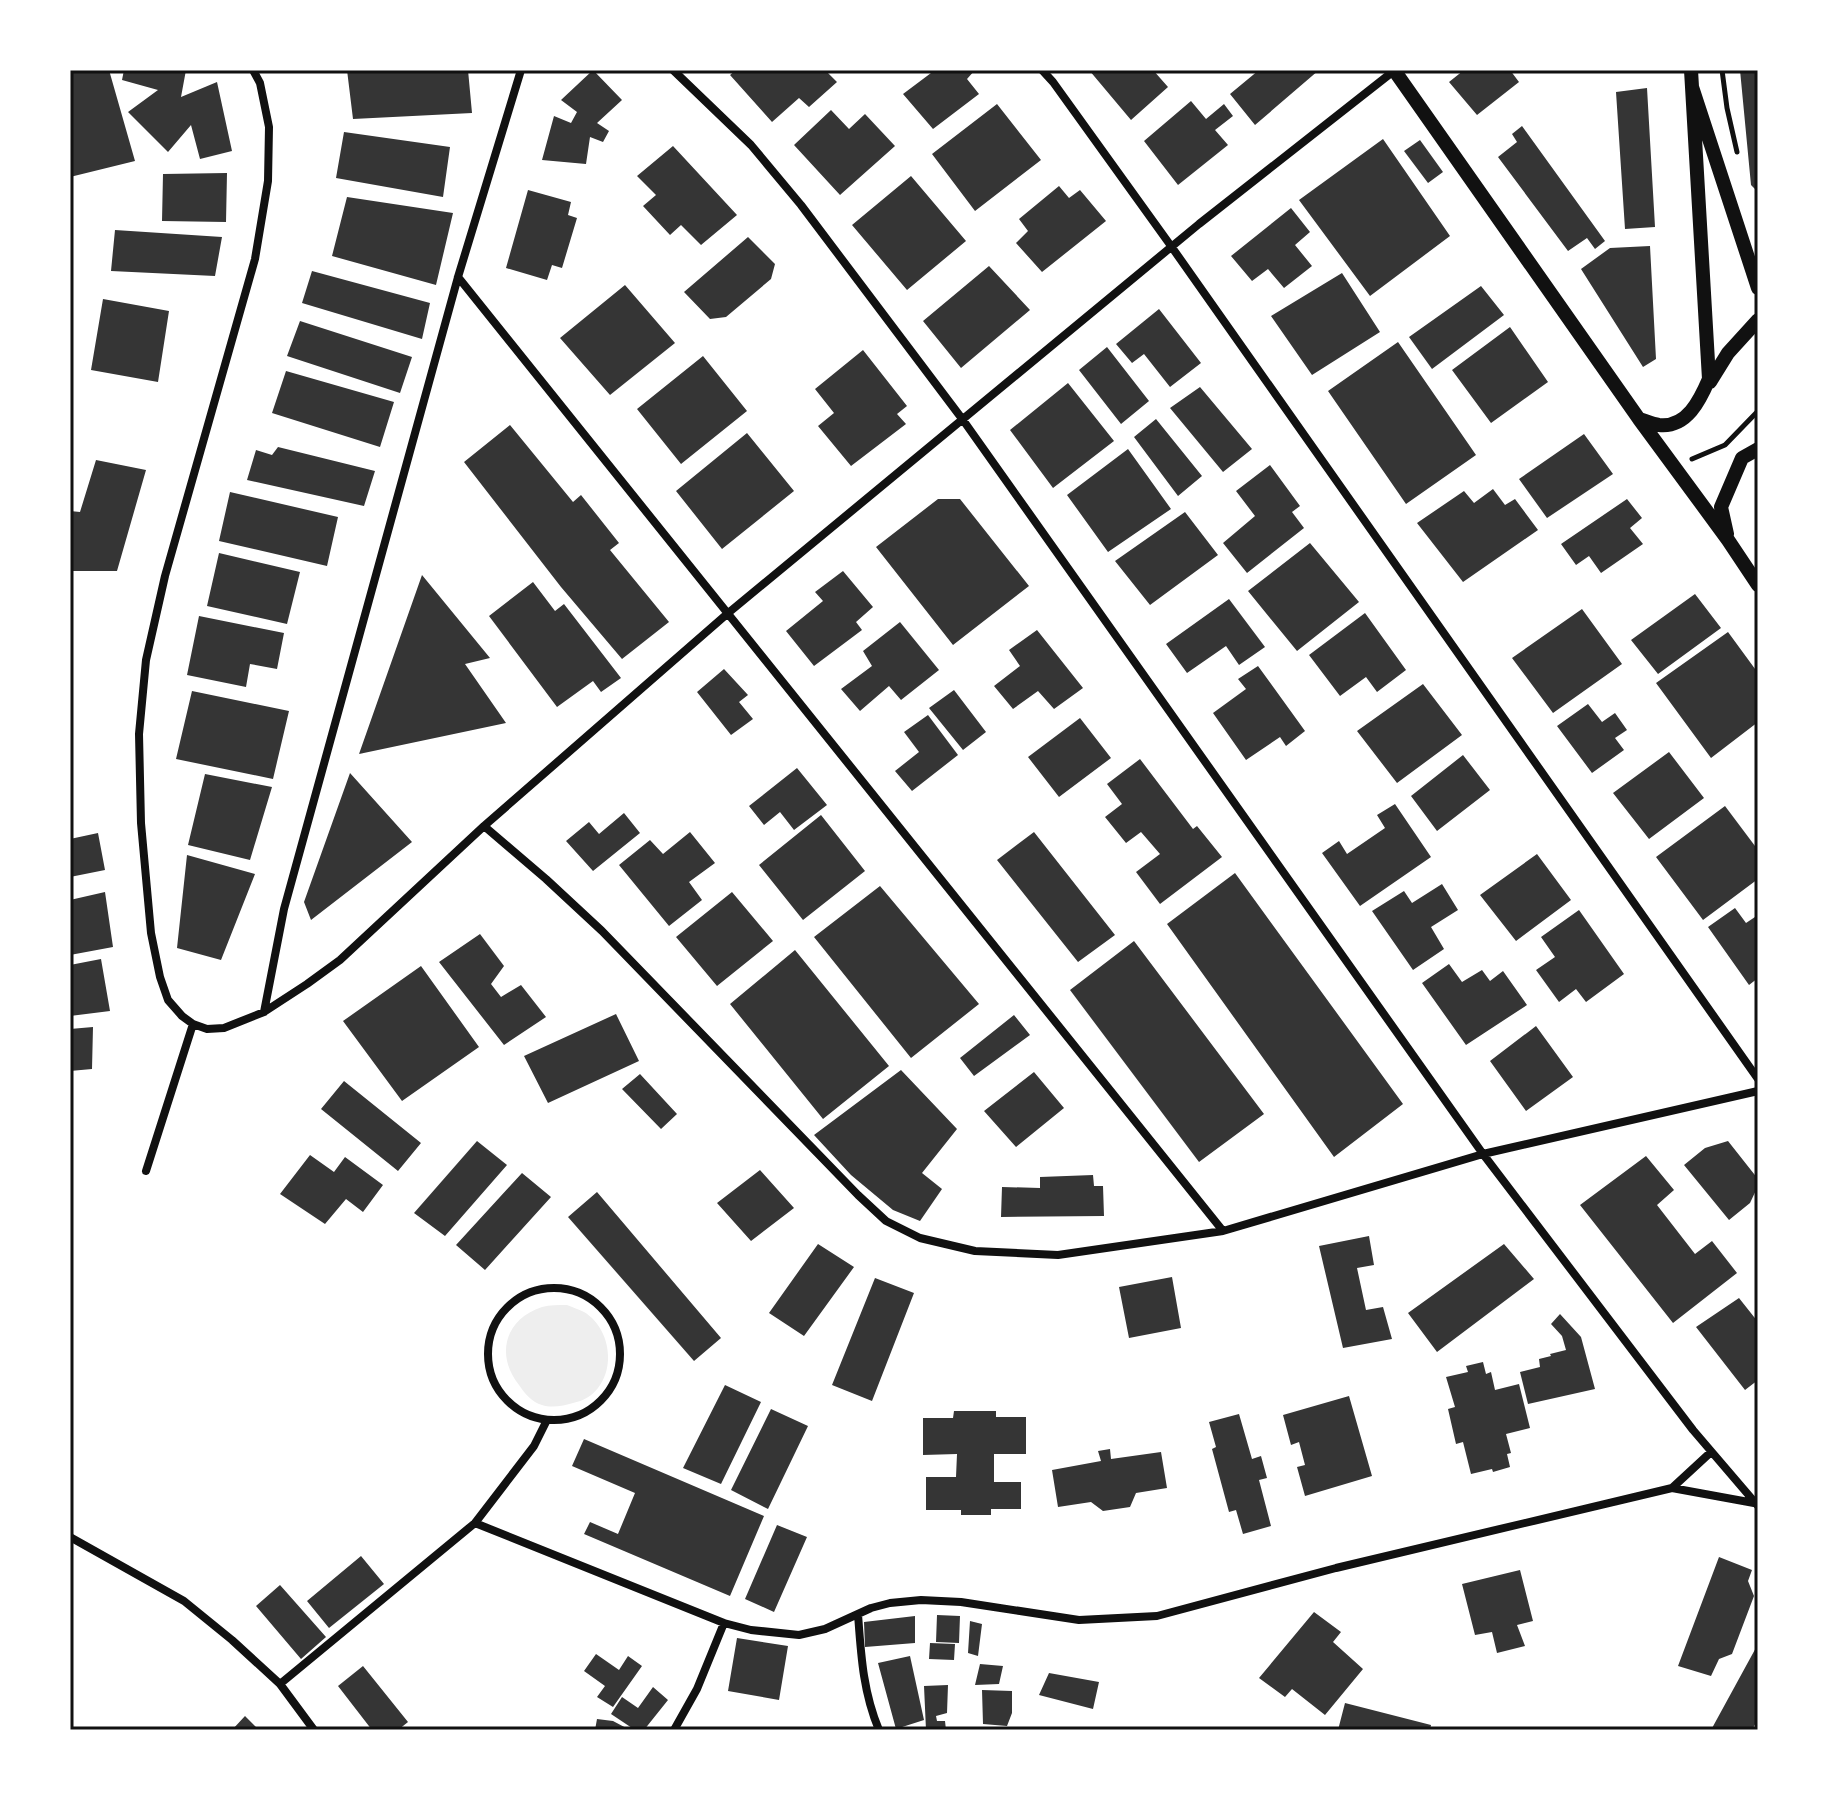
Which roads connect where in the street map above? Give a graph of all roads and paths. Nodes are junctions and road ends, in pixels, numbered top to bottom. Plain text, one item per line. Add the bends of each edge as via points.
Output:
1 (253, 70) edge
2 (521, 70) edge
3 (673, 70) edge
4 (1042, 70) edge
5 (1395, 70) edge
6 (1691, 70) edge
7 (1722, 70) edge
8 (1692, 87) junction
9 (1737, 152) dead end
10 (1171, 246) junction
11 (1755, 264) edge
12 (458, 277) junction
13 (1758, 288) edge
14 (1758, 320) edge
15 (1703, 393) junction
16 (1758, 411) edge
17 (1639, 419) junction
18 (963, 420) junction
19 (1758, 449) edge
20 (1675, 467) junction
21 (1728, 540) junction
22 (1758, 585) edge
23 (727, 614) junction
24 (484, 826) junction
25 (264, 1012) junction
26 (193, 1024) junction
27 (1758, 1079) edge
28 (1758, 1091) edge
29 (1483, 1154) junction
30 (146, 1171) dead end
31 (1223, 1231) junction
32 (547, 1420) junction
33 (1711, 1452) junction
34 (1672, 1488) junction
35 (1756, 1505) edge
36 (475, 1523) junction
37 (70, 1537) edge
38 (858, 1614) junction
39 (724, 1623) junction
40 (280, 1684) junction
41 (314, 1730) edge
42 (674, 1730) edge
43 (879, 1730) edge

1 - 26 street via 269,127 268,181 255,259 165,576 146,660 139,734 141,823 154,948 168,1000
2 - 12 street
3 - 18 street via 751,145 801,205
4 - 10 street
5 - 10 street
5 - 17 street
6 - 8 street
7 - 9 path
8 - 11 street
8 - 15 street via 1709,379
10 - 18 street
10 - 27 street
11 - 13 street
12 - 23 street
12 - 25 street via 284,909
14 - 15 street via 1728,353
15 - 17 street via 1697,406 1675,423
16 - 20 path via 1725,445
17 - 20 street
18 - 23 street
18 - 29 street
19 - 21 street via 1742,458 1721,507
20 - 21 street
21 - 22 street
23 - 24 street
23 - 31 street
24 - 25 street via 340,960
24 - 31 street via 602,931 886,1221 920,1238 975,1251 1058,1255
25 - 26 street via 224,1028
26 - 30 street
28 - 29 street
29 - 31 street
29 - 33 street
32 - 32 street via 570,1419 608,1393 621,1349 602,1307 561,1287 516,1298 489,1336 487,1359 505,1401 524,1414
32 - 36 street via 534,1446
33 - 34 street
33 - 35 street
34 - 35 street
34 - 38 street via 1157,1616 1079,1620 921,1600
36 - 39 street
36 - 40 street
37 - 40 street via 184,1601
38 - 39 street via 799,1635
38 - 43 street via 865,1689
39 - 42 street
40 - 41 street

